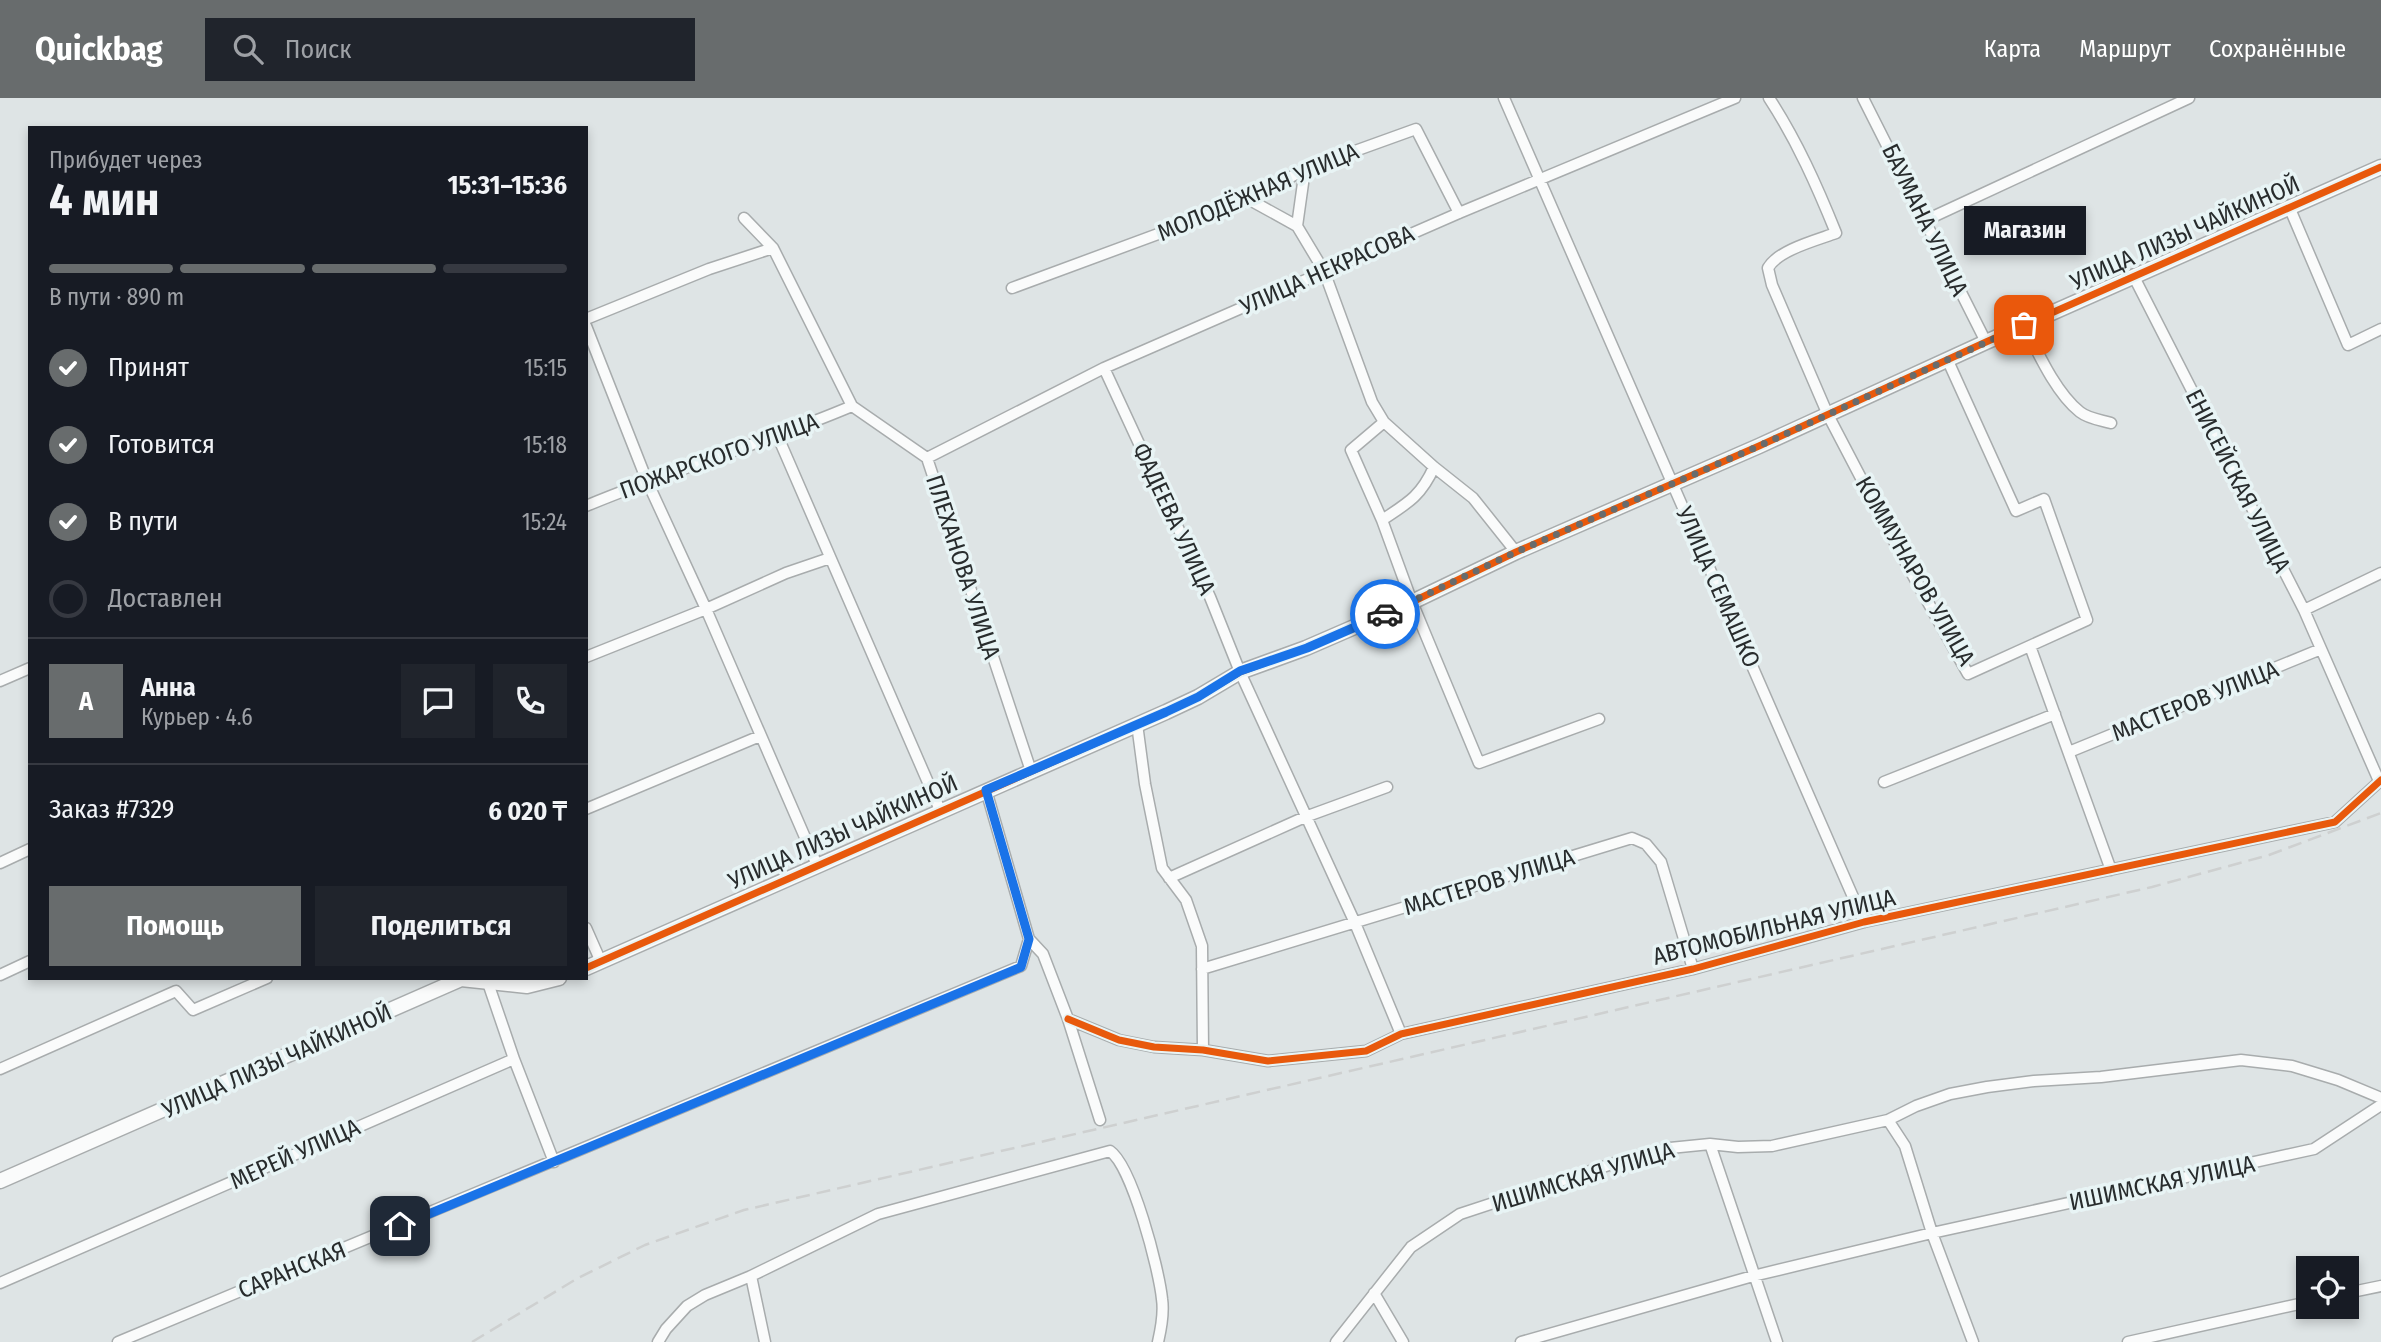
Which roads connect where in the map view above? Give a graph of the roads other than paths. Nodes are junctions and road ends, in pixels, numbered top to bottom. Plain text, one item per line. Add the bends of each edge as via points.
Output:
1 (1504, 98) edge
2 (1735, 98) edge
3 (1769, 98) edge
4 (1863, 98) edge
5 (2189, 98) edge
6 (2381, 167) edge
7 (1305, 169) junction
8 (1539, 181) junction
9 (1250, 200) junction
10 (2290, 209) junction
11 (1459, 213) junction
12 (744, 218) dead end
13 (1926, 220) junction
14 (1297, 226) junction
15 (773, 248) junction
16 (1324, 271) junction
17 (2134, 277) junction
18 (1012, 288) dead end
19 (588, 318) edge
20 (2024, 325) junction
21 (2381, 329) edge
22 (588, 331) edge
23 (1986, 342) junction
24 (1948, 361) junction
25 (1104, 368) junction
26 (852, 406) junction
27 (1828, 415) junction
28 (1384, 422) junction
29 (2111, 423) dead end
30 (778, 437) junction
31 (927, 458) junction
32 (1434, 467) junction
33 (647, 481) junction
34 (1673, 484) junction
35 (588, 505) edge
36 (1382, 520) junction
37 (1516, 552) junction
38 (830, 558) junction
39 (2381, 573) edge
40 (1412, 602) junction
41 (706, 609) junction
42 (2304, 610) junction
43 (2030, 646) junction
44 (2321, 649) junction
45 (588, 656) edge
46 (28, 669) edge
47 (1240, 671) junction
48 (0, 681) edge
49 (2055, 714) junction
50 (1599, 719) dead end
51 (1137, 724) junction
52 (760, 736) junction
53 (2069, 752) junction
54 (1031, 771) junction
55 (2380, 781) edge
56 (1884, 782) dead end
57 (1387, 787) dead end
58 (986, 790) junction
59 (588, 808) edge
60 (940, 810) junction
61 (1305, 817) junction
62 (28, 850) edge
63 (0, 863) edge
64 (817, 865) junction
65 (2111, 870) junction
66 (1169, 878) junction
67 (1864, 922) junction
68 (1355, 923) junction
69 (588, 933) edge
70 (1029, 939) junction
71 (28, 962) edge
72 (601, 962) junction
73 (588, 967) edge
74 (1202, 969) junction
75 (1693, 969) junction
76 (0, 975) edge
77 (262, 980) edge
78 (459, 980) edge
79 (487, 980) joint
80 (551, 980) edge
81 (1068, 1019) junction
82 (1401, 1034) junction
83 (1203, 1050) junction
84 (514, 1059) junction
85 (0, 1069) edge
86 (2381, 1098) edge
87 (2381, 1105) edge
88 (1100, 1120) dead end
89 (1888, 1120) junction
90 (1710, 1144) junction
91 (554, 1162) junction
92 (0, 1181) edge
93 (1932, 1233) junction
94 (751, 1276) junction
95 (1753, 1276) junction
96 (0, 1283) edge
97 (2381, 1286) edge
98 (2359, 1291) edge
99 (1374, 1293) junction
100 (2296, 1305) edge
101 (118, 1342) edge
102 (659, 1342) edge
103 (765, 1342) edge
104 (1158, 1342) edge
105 (1336, 1342) edge
106 (1403, 1342) edge
107 (1521, 1342) edge
108 (1777, 1342) edge
109 (1973, 1342) edge
110 (2128, 1342) edge

1 - 8 street, УЛИЦА СЕМАШКО
2 - 8 street, УЛИЦА НЕКРАСОВА
3 - 27 street, КОММУНАРОВ УЛИЦА via 1798,147 1836,233 1795,248 1768,268
4 - 13 street, БАУМАНА УЛИЦА
5 - 13 street
6 - 10 street, УЛИЦА ЛИЗЫ ЧАЙКИНОЙ
7 - 9 street, МОЛОДЁЖНАЯ УЛИЦА
7 - 11 street, МОЛОДЁЖНАЯ УЛИЦА via 1416,129
7 - 14 street
8 - 11 street, УЛИЦА НЕКРАСОВА
8 - 34 street, УЛИЦА СЕМАШКО
9 - 14 street
9 - 18 street, МОЛОДЁЖНАЯ УЛИЦА
10 - 17 street, УЛИЦА ЛИЗЫ ЧАЙКИНОЙ
10 - 21 street via 2348,345
11 - 16 street, УЛИЦА НЕКРАСОВА
12 - 15 street, ПЛЕХАНОВА УЛИЦА
13 - 23 street, БАУМАНА УЛИЦА
14 - 16 street
15 - 19 street
15 - 26 street, ПЛЕХАНОВА УЛИЦА
16 - 25 street, УЛИЦА НЕКРАСОВА
16 - 28 street via 1372,402
17 - 20 street, УЛИЦА ЛИЗЫ ЧАЙКИНОЙ
17 - 42 street, ЕНИСЕЙСКАЯ УЛИЦА
20 - 23 street, УЛИЦА ЛИЗЫ ЧАЙКИНОЙ
20 - 29 street via 2048,374 2071,402 2088,417
22 - 33 street
23 - 24 street, УЛИЦА ЛИЗЫ ЧАЙКИНОЙ
24 - 27 street, УЛИЦА ЛИЗЫ ЧАЙКИНОЙ
24 - 43 street, КОММУНАРОВ УЛИЦА via 2016,511 2044,499 2087,620
25 - 31 street, УЛИЦА НЕКРАСОВА
25 - 47 street, ФАДЕЕВА УЛИЦА
26 - 30 street, ПОЖАРСКОГО УЛИЦА
26 - 31 street, ПЛЕХАНОВА УЛИЦА
27 - 34 street, УЛИЦА ЛИЗЫ ЧАЙКИНОЙ
27 - 43 street, КОММУНАРОВ УЛИЦА via 1969,674
28 - 32 street
28 - 36 street via 1352,450
30 - 33 street, ПОЖАРСКОГО УЛИЦА
30 - 38 street
31 - 54 street, ПЛЕХАНОВА УЛИЦА
32 - 36 street via 1412,501
32 - 37 street via 1473,498
33 - 35 street, ПОЖАРСКОГО УЛИЦА
33 - 41 street
34 - 37 street, УЛИЦА ЛИЗЫ ЧАЙКИНОЙ
34 - 67 street, УЛИЦА СЕМАШКО
36 - 40 street
37 - 40 street, УЛИЦА ЛИЗЫ ЧАЙКИНОЙ
38 - 41 street
38 - 60 street
39 - 42 street
40 - 47 street, УЛИЦА ЛИЗЫ ЧАЙКИНОЙ via 1307,648
40 - 50 street via 1479,763
41 - 45 street
41 - 52 street
42 - 44 street, ЕНИСЕЙСКАЯ УЛИЦА
43 - 49 street
44 - 53 street, МАСТЕРОВ УЛИЦА
44 - 55 street, ЕНИСЕЙСКАЯ УЛИЦА
46 - 48 street
47 - 51 street, УЛИЦА ЛИЗЫ ЧАЙКИНОЙ via 1198,697
47 - 61 street, ФАДЕЕВА УЛИЦА
49 - 53 street
49 - 56 street
51 - 54 street, УЛИЦА ЛИЗЫ ЧАЙКИНОЙ
51 - 66 street via 1162,868
52 - 59 street
52 - 64 street
53 - 65 street
54 - 58 street, УЛИЦА ЛИЗЫ ЧАЙКИНОЙ
55 - 65 street, АВТОМОБИЛЬНАЯ УЛИЦА via 2335,822
57 - 61 street
58 - 60 street, УЛИЦА ЛИЗЫ ЧАЙКИНОЙ
58 - 70 street
60 - 64 street, УЛИЦА ЛИЗЫ ЧАЙКИНОЙ
61 - 66 street
61 - 68 street, ФАДЕЕВА УЛИЦА
62 - 63 street
64 - 72 street, УЛИЦА ЛИЗЫ ЧАЙКИНОЙ
65 - 67 street, АВТОМОБИЛЬНАЯ УЛИЦА
66 - 74 street via 1186,900 1202,946
67 - 75 street, АВТОМОБИЛЬНАЯ УЛИЦА
68 - 74 street, МАСТЕРОВ УЛИЦА
68 - 75 street, МАСТЕРОВ УЛИЦА via 1632,838 1646,844 1661,862
68 - 82 street, ФАДЕЕВА УЛИЦА
69 - 72 street
70 - 81 street via 1044,954
70 - 91 street, САРАНСКАЯ via 1021,967
71 - 76 street
72 - 73 street, УЛИЦА ЛИЗЫ ЧАЙКИНОЙ
74 - 83 street
75 - 82 street, АВТОМОБИЛЬНАЯ УЛИЦА
77 - 85 street via 193,1010 176,991
78 - 92 street, УЛИЦА ЛИЗЫ ЧАЙКИНОЙ
79 - 80 street, УЛИЦА ЛИЗЫ ЧАЙКИНОЙ via 527,986
79 - 84 street
81 - 83 street, АВТОМОБИЛЬНАЯ УЛИЦА via 1119,1040
81 - 88 street
82 - 83 street, АВТОМОБИЛЬНАЯ УЛИЦА via 1366,1051 1268,1061
84 - 91 street
84 - 96 street, МЕРЕЙ УЛИЦА
86 - 89 street, ИШИМСКАЯ УЛИЦА via 2292,1066 2241,1060 1987,1087 1950,1094
87 - 93 street, ИШИМСКАЯ УЛИЦА via 2314,1149
89 - 90 street, ИШИМСКАЯ УЛИЦА via 1772,1146
89 - 93 street via 1905,1146
90 - 95 street
90 - 99 street, ИШИМСКАЯ УЛИЦА via 1630,1158 1460,1214 1411,1247
91 - 101 street, САРАНСКАЯ
93 - 95 street, ИШИМСКАЯ УЛИЦА
93 - 109 street
94 - 102 street via 687,1306
94 - 103 street
94 - 104 street via 878,1214 1110,1151 1127,1172 1163,1300
95 - 107 street, ИШИМСКАЯ УЛИЦА
95 - 108 street
97 - 98 street
99 - 105 street, ИШИМСКАЯ УЛИЦА
99 - 106 street
100 - 110 street

